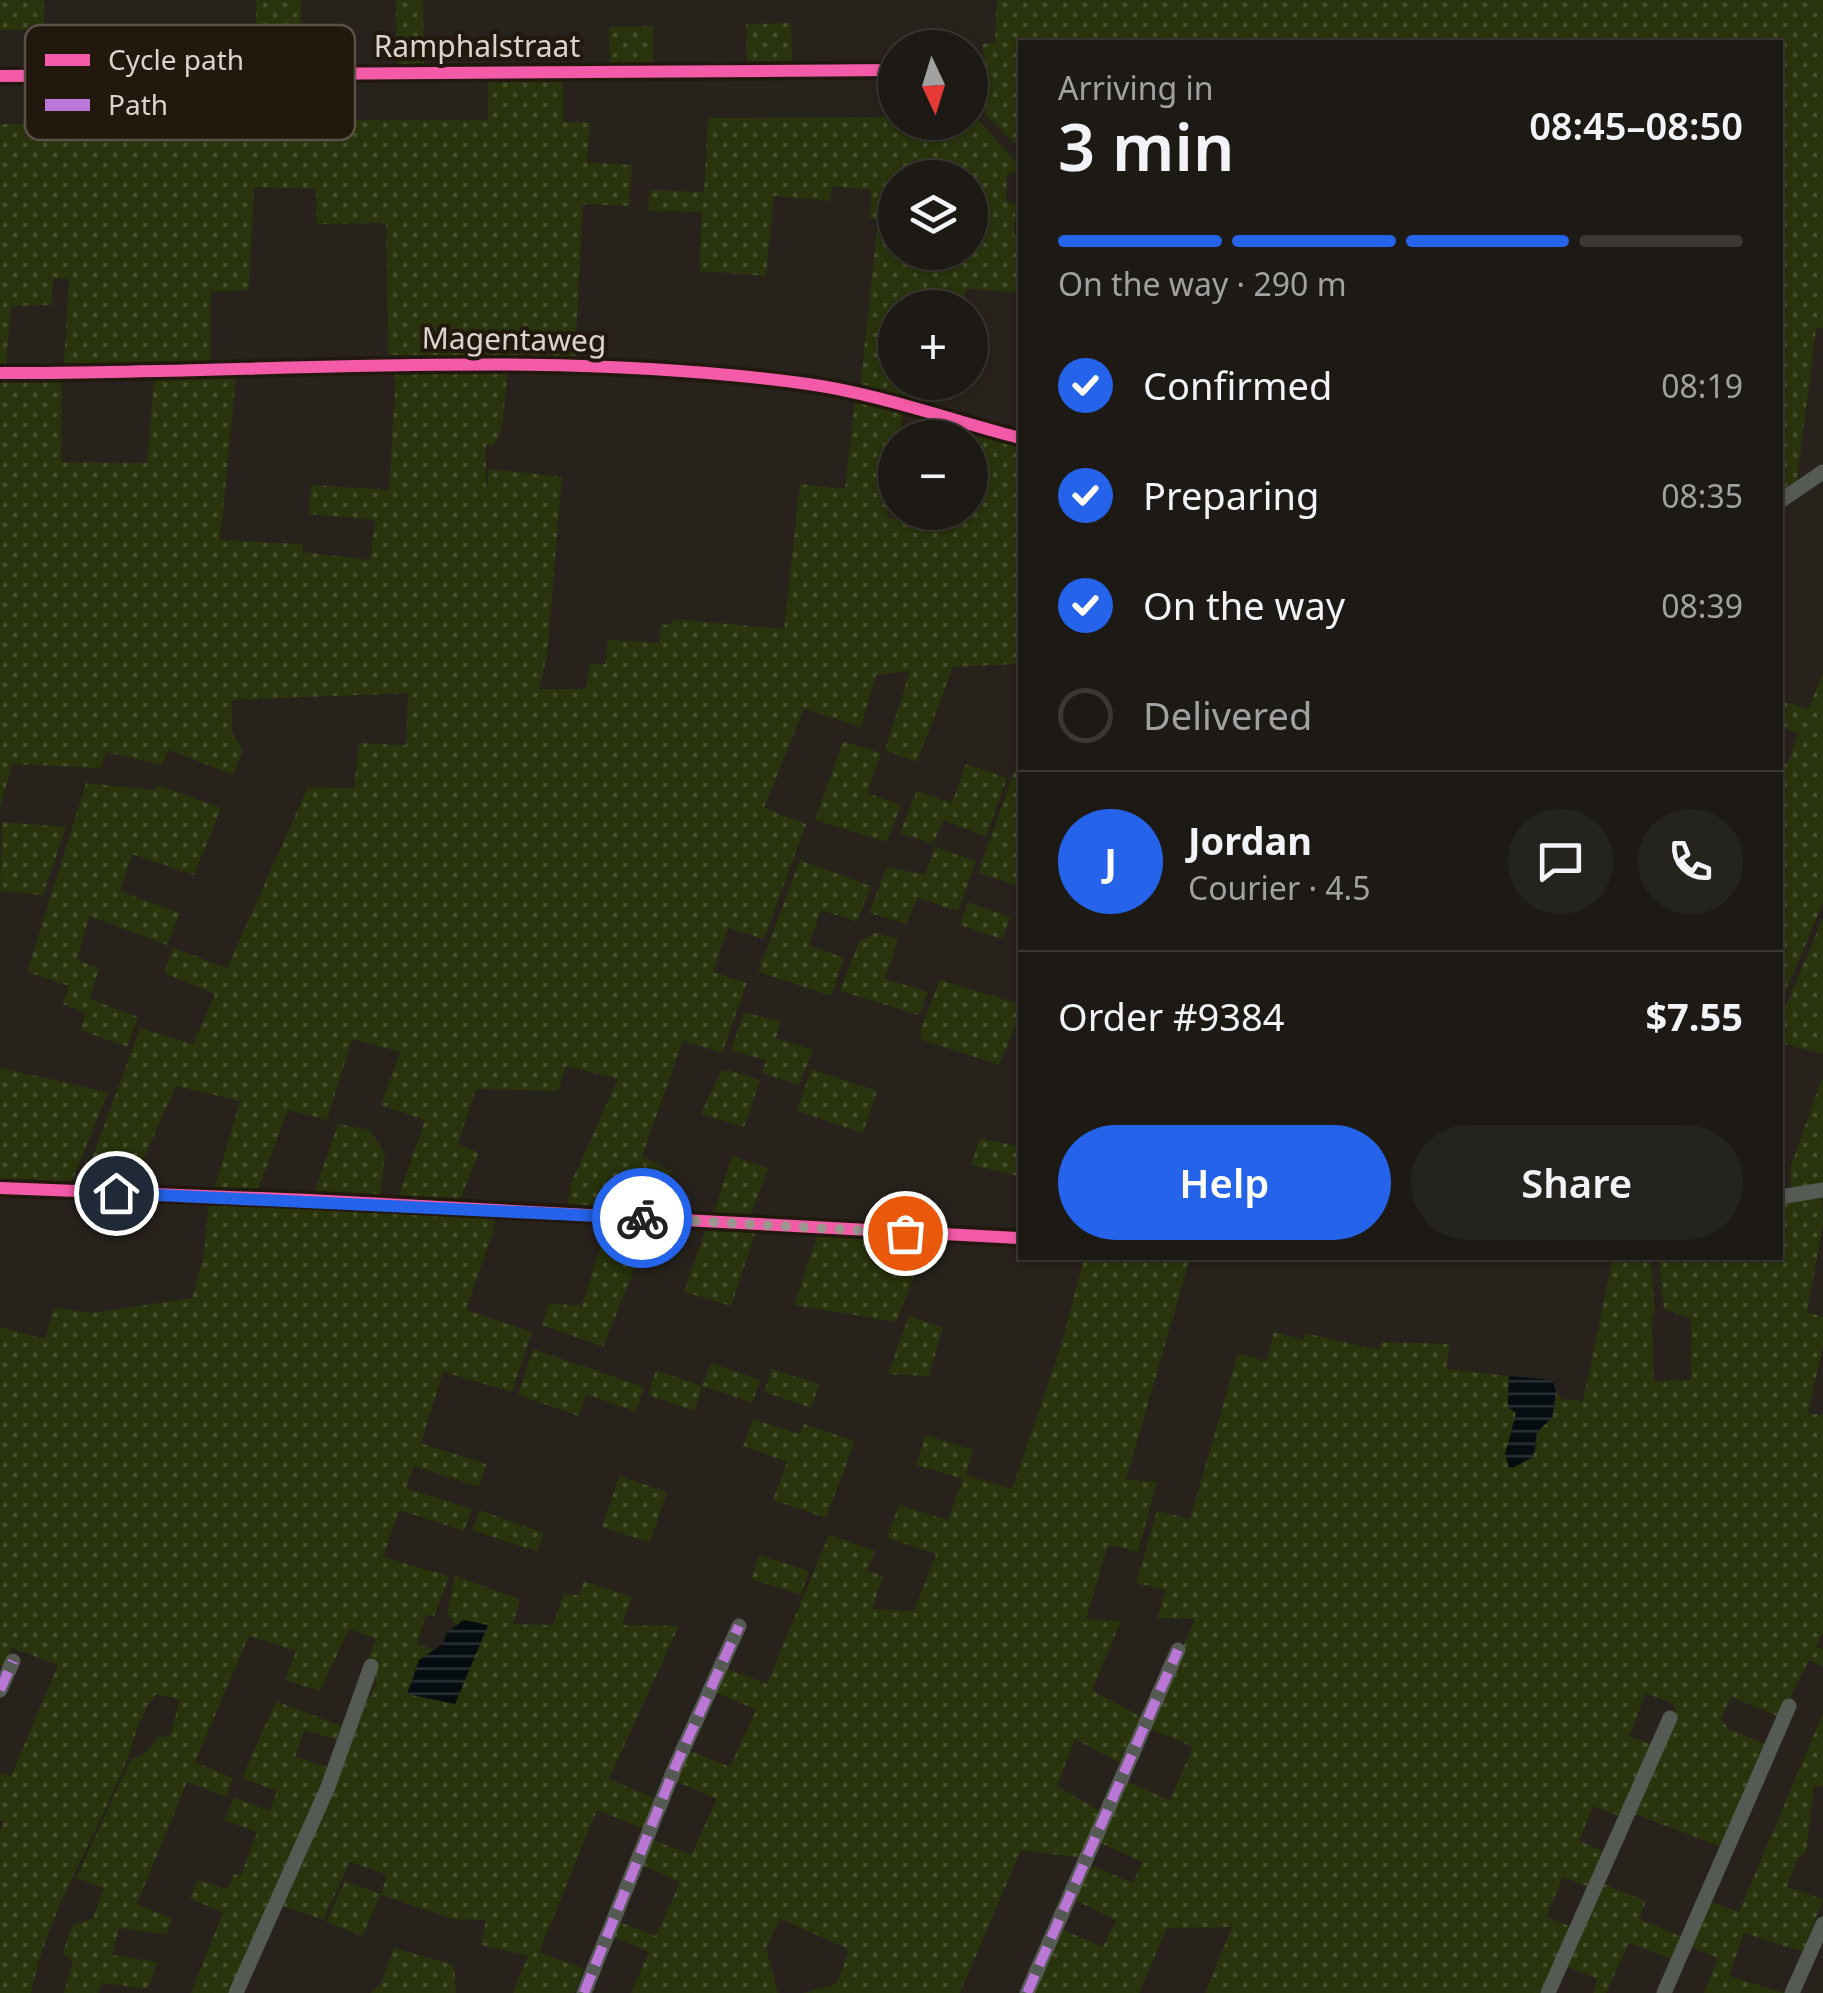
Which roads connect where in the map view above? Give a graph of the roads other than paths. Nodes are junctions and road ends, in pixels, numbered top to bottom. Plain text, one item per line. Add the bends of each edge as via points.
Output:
1 (878, 70) edge
2 (355, 74) edge
3 (0, 76) edge
4 (25, 76) edge
5 (0, 373) edge
6 (1018, 437) edge
7 (1823, 472) edge
8 (1783, 499) edge
9 (0, 1188) edge
10 (1823, 1190) edge
11 (1783, 1197) edge
12 (1018, 1238) edge
13 (739, 1626) dead end
14 (1178, 1650) dead end
15 (13, 1661) dead end
16 (371, 1666) dead end
17 (0, 1690) edge
18 (1789, 1706) dead end
19 (1670, 1718) dead end
20 (1823, 1924) edge
21 (236, 1993) edge
22 (584, 1993) edge
23 (1027, 1993) edge
24 (1548, 1993) edge
25 (1664, 1993) edge
26 (1792, 1993) edge

1 - 2 street, Ramphalstraat
3 - 4 street, Ramphalstraat
5 - 6 street, Magentaweg via 384,362 632,368 812,385
7 - 8 street
9 - 12 street
10 - 11 street
13 - 22 street
14 - 23 street
15 - 17 street
16 - 21 street via 334,1775
18 - 25 street
19 - 24 street
20 - 26 street

